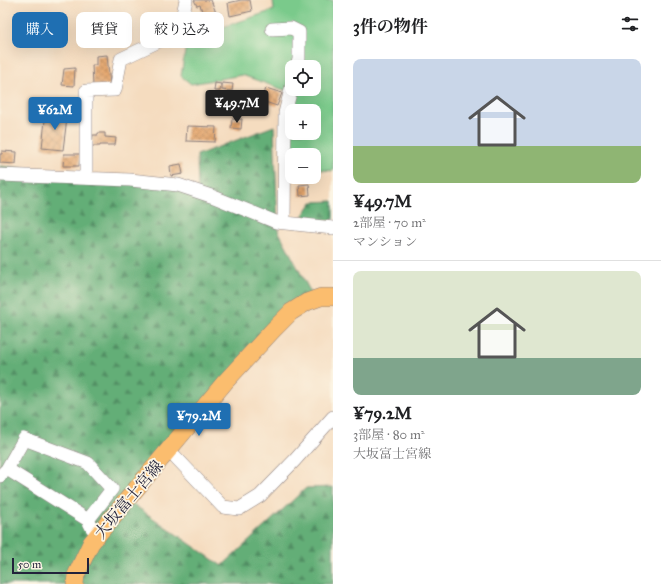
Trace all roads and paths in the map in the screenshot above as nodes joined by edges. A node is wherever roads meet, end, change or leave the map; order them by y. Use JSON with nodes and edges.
{"nodes":[{"id":1,"x":186,"y":0,"type":"edge"},
{"id":2,"x":272,"y":29,"type":"dead end"},
{"id":3,"x":299,"y":60,"type":"edge"},
{"id":4,"x":289,"y":96,"type":"edge"},
{"id":5,"x":0,"y":174,"type":"edge"},
{"id":6,"x":86,"y":178,"type":"junction"},
{"id":7,"x":284,"y":223,"type":"junction"},
{"id":8,"x":333,"y":228,"type":"edge"},
{"id":9,"x":333,"y":297,"type":"edge"},
{"id":10,"x":333,"y":417,"type":"edge"},
{"id":11,"x":169,"y":450,"type":"junction"},
{"id":12,"x":3,"y":472,"type":"edge"},
{"id":13,"x":88,"y":520,"type":"junction"},
{"id":14,"x":96,"y":536,"type":"junction"},
{"id":15,"x":75,"y":584,"type":"edge"}],
"edges":[{"from":1,"to":6,"type":"street"},
{"from":2,"to":3,"type":"street"},
{"from":4,"to":7,"type":"street"},
{"from":5,"to":6,"type":"street"},
{"from":6,"to":7,"type":"street"},
{"from":7,"to":8,"type":"street"},
{"from":9,"to":11,"type":"main road","name":"大坂富士宮線"},
{"from":10,"to":11,"type":"street"},
{"from":11,"to":14,"type":"main road","name":"大坂富士宮線"},
{"from":12,"to":13,"type":"street"},
{"from":12,"to":13,"type":"street"},
{"from":13,"to":14,"type":"street"},
{"from":14,"to":15,"type":"main road","name":"大坂富士宮線"}]}
